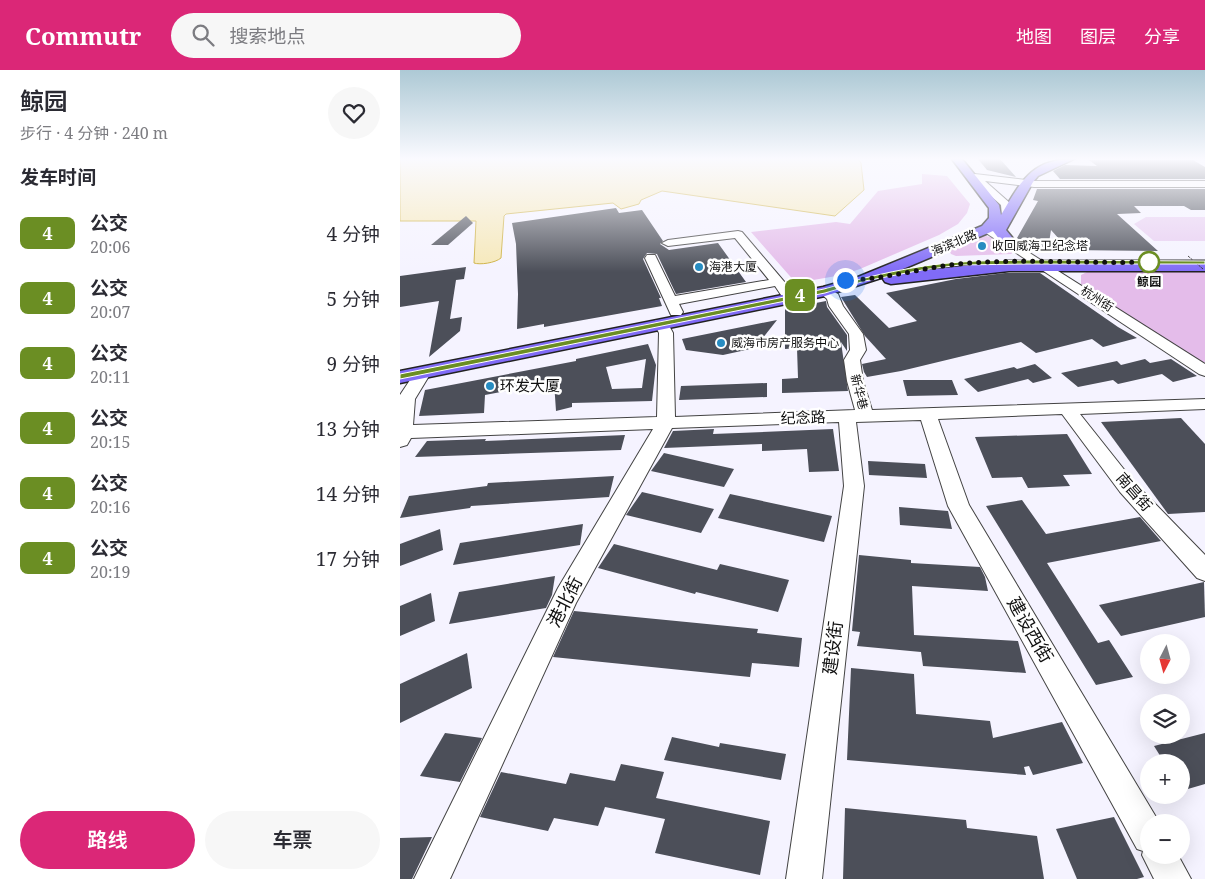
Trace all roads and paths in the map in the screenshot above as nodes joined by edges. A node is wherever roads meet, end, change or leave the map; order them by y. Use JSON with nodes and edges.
{"nodes":[{"id":1,"x":970,"y":197,"type":"edge"},
{"id":2,"x":987,"y":197,"type":"edge"},
{"id":3,"x":997,"y":197,"type":"edge"},
{"id":4,"x":1018,"y":197,"type":"edge"},
{"id":5,"x":980,"y":212,"type":"junction"},
{"id":6,"x":1007,"y":216,"type":"junction"},
{"id":7,"x":987,"y":229,"type":"junction"},
{"id":8,"x":1008,"y":241,"type":"junction"},
{"id":9,"x":668,"y":243,"type":"dead end"},
{"id":10,"x":1188,"y":256,"type":"dead end"},
{"id":11,"x":651,"y":258,"type":"dead end"},
{"id":12,"x":1042,"y":264,"type":"junction"},
{"id":13,"x":1084,"y":266,"type":"junction"},
{"id":14,"x":1204,"y":266,"type":"edge"},
{"id":15,"x":864,"y":280,"type":"junction"},
{"id":16,"x":1072,"y":283,"type":"junction"},
{"id":17,"x":832,"y":286,"type":"junction"},
{"id":18,"x":782,"y":287,"type":"junction"},
{"id":19,"x":670,"y":312,"type":"junction"},
{"id":20,"x":400,"y":367,"type":"edge"},
{"id":21,"x":1203,"y":368,"type":"edge"},
{"id":22,"x":424,"y":370,"type":"junction"},
{"id":23,"x":400,"y":376,"type":"edge"},
{"id":24,"x":1205,"y":404,"type":"edge"},
{"id":25,"x":1068,"y":410,"type":"junction"},
{"id":26,"x":928,"y":415,"type":"junction"},
{"id":27,"x":856,"y":416,"type":"junction"},
{"id":28,"x":666,"y":422,"type":"junction"},
{"id":29,"x":401,"y":435,"type":"edge"},
{"id":30,"x":1205,"y":571,"type":"edge"},
{"id":31,"x":1140,"y":821,"type":"edge"},
{"id":32,"x":1164,"y":864,"type":"edge"},
{"id":33,"x":432,"y":879,"type":"edge"},
{"id":34,"x":804,"y":879,"type":"edge"},
{"id":35,"x":1173,"y":879,"type":"edge"}],
"edges":[{"from":1,"to":5,"type":"main road"},
{"from":2,"to":7,"type":"main road","name":"海滨北路"},
{"from":3,"to":6,"type":"street"},
{"from":4,"to":6,"type":"main road"},
{"from":5,"to":7,"type":"main road"},
{"from":5,"to":17,"type":"main road","name":"海滨北路"},
{"from":6,"to":8,"type":"main road"},
{"from":7,"to":8,"type":"street","name":"杭州街"},
{"from":7,"to":15,"type":"main road","name":"海滨北路"},
{"from":8,"to":12,"type":"street","name":"杭州街"},
{"from":9,"to":18,"type":"street"},
{"from":10,"to":14,"type":"path","bridge":true},
{"from":11,"to":19,"type":"street","name":"港北街"},
{"from":12,"to":13,"type":"main road"},
{"from":12,"to":14,"type":"main road"},
{"from":12,"to":15,"type":"main road"},
{"from":12,"to":16,"type":"street","name":"杭州街"},
{"from":12,"to":17,"type":"main road"},
{"from":13,"to":14,"type":"main road"},
{"from":13,"to":16,"type":"street"},
{"from":15,"to":17,"type":"main road","name":"海滨北路"},
{"from":16,"to":21,"type":"street","name":"杭州街"},
{"from":17,"to":18,"type":"main road","name":"海滨北路"},
{"from":17,"to":19,"type":"main road","name":"海滨北路"},
{"from":17,"to":27,"type":"street","name":"新华巷"},
{"from":18,"to":19,"type":"main road","name":"海滨北路"},
{"from":19,"to":20,"type":"main road","name":"海滨北路"},
{"from":19,"to":22,"type":"main road","name":"海滨北路"},
{"from":19,"to":28,"type":"street","name":"港北街"},
{"from":22,"to":23,"type":"main road","name":"海滨北路"},
{"from":22,"to":29,"type":"street"},
{"from":24,"to":25,"type":"street","name":"纪念路"},
{"from":25,"to":26,"type":"street","name":"纪念路"},
{"from":25,"to":30,"type":"street","name":"南昌街"},
{"from":26,"to":27,"type":"street","name":"纪念路"},
{"from":26,"to":31,"type":"street","name":"建设西街"},
{"from":27,"to":28,"type":"street","name":"纪念路"},
{"from":27,"to":34,"type":"street","name":"建设街"},
{"from":28,"to":29,"type":"street","name":"纪念路"},
{"from":28,"to":33,"type":"street","name":"港北街"},
{"from":32,"to":35,"type":"street"}]}
